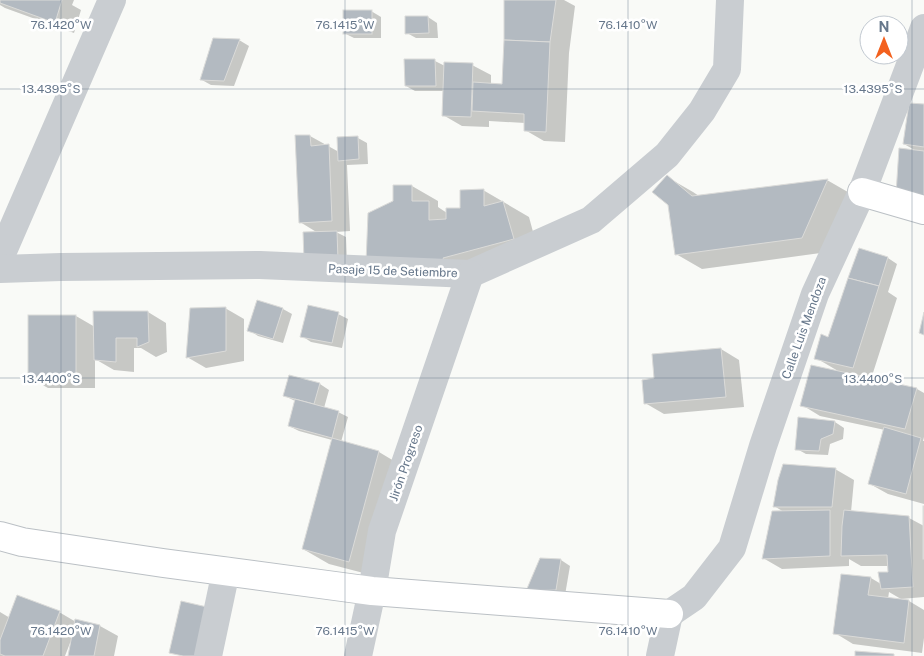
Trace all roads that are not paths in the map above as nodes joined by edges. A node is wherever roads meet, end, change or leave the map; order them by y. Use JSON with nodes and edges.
{"nodes":[{"id":1,"x":112,"y":0,"type":"edge"},
{"id":2,"x":730,"y":0,"type":"edge"},
{"id":3,"x":924,"y":28,"type":"edge"},
{"id":4,"x":862,"y":192,"type":"junction"},
{"id":5,"x":924,"y":210,"type":"edge"},
{"id":6,"x":0,"y":258,"type":"edge"},
{"id":7,"x":0,"y":269,"type":"edge"},
{"id":8,"x":470,"y":274,"type":"junction"},
{"id":9,"x":0,"y":536,"type":"edge"},
{"id":10,"x":226,"y":571,"type":"junction"},
{"id":11,"x":372,"y":591,"type":"junction"},
{"id":12,"x":669,"y":614,"type":"junction"},
{"id":13,"x":208,"y":656,"type":"edge"},
{"id":14,"x":358,"y":656,"type":"edge"},
{"id":15,"x":660,"y":656,"type":"edge"}],
"edges":[{"from":1,"to":6,"type":"street"},
{"from":2,"to":8,"type":"street","name":"Pasaje 15 de Setiembre"},
{"from":3,"to":4,"type":"street","name":"Calle Luis Mendoza"},
{"from":4,"to":5,"type":"street"},
{"from":4,"to":12,"type":"street","name":"Calle Luis Mendoza"},
{"from":7,"to":8,"type":"street","name":"Pasaje 15 de Setiembre"},
{"from":8,"to":11,"type":"street","name":"Jirón Progreso"},
{"from":9,"to":10,"type":"street"},
{"from":10,"to":11,"type":"street"},
{"from":10,"to":13,"type":"street"},
{"from":11,"to":12,"type":"street"},
{"from":11,"to":14,"type":"street","name":"Jirón Progreso"},
{"from":12,"to":15,"type":"street"}]}
